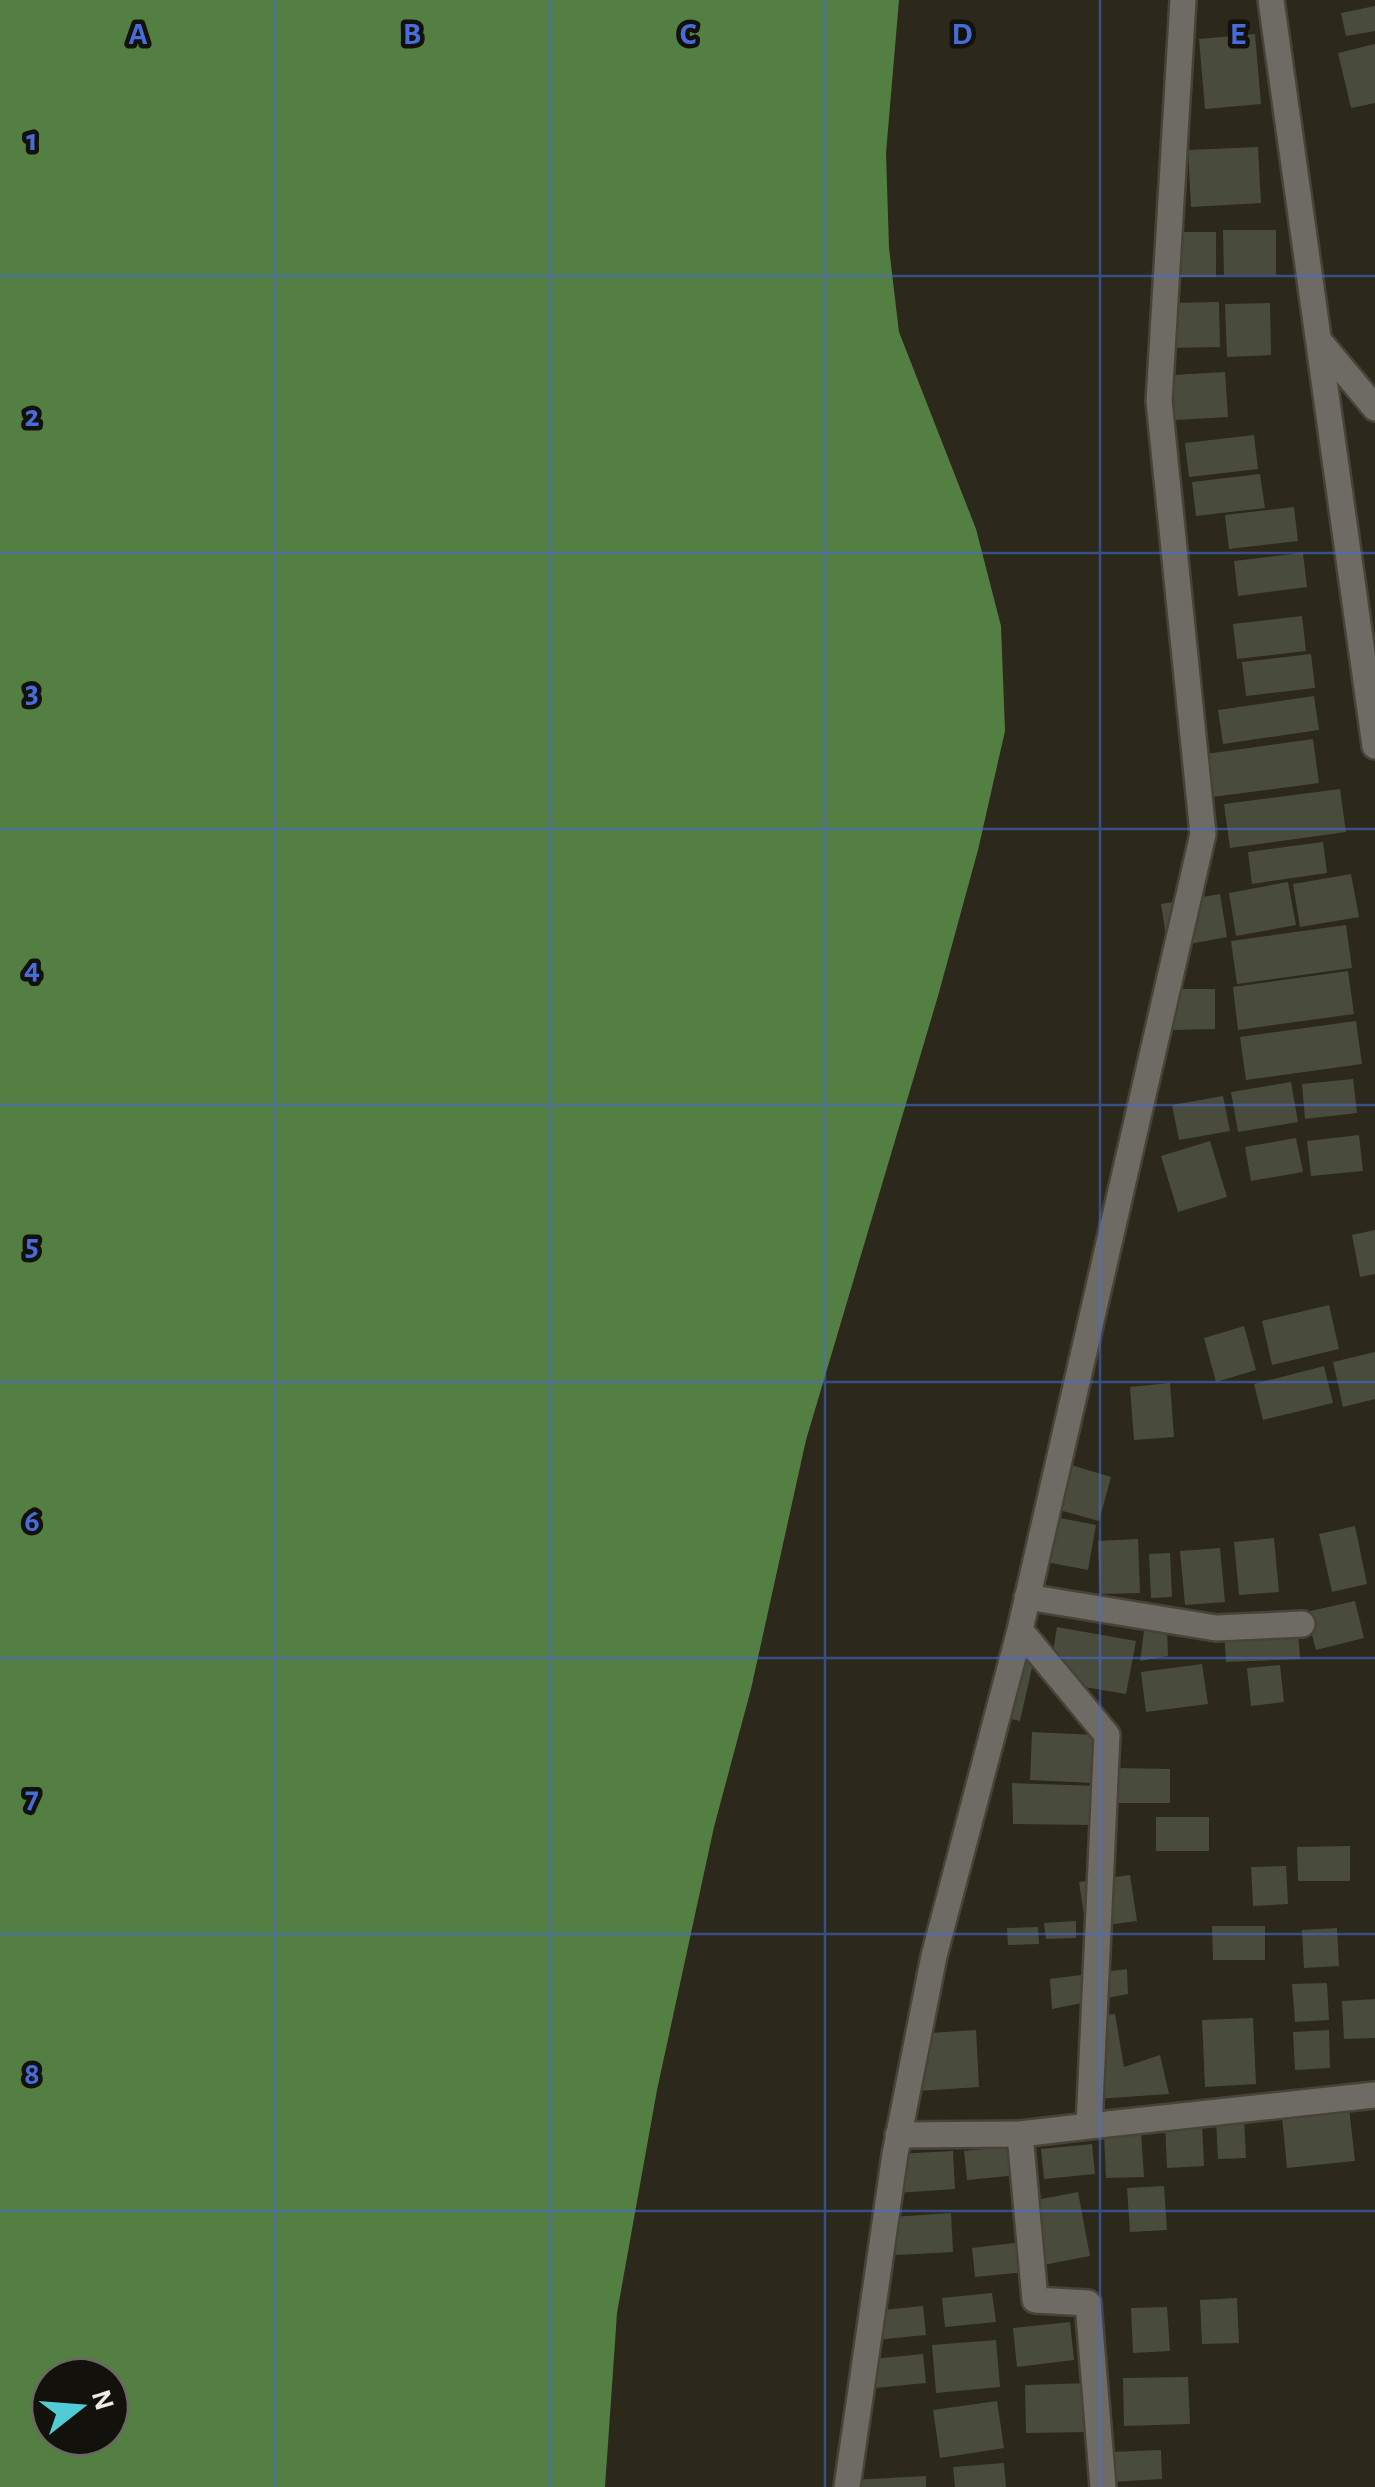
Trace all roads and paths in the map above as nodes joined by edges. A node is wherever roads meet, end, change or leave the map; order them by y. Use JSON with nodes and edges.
{"nodes":[{"id":1,"x":1183,"y":0,"type":"edge"},
{"id":2,"x":1271,"y":0,"type":"edge"},
{"id":3,"x":1320,"y":342,"type":"junction"},
{"id":4,"x":1375,"y":408,"type":"edge"},
{"id":5,"x":1375,"y":746,"type":"edge"},
{"id":6,"x":1027,"y":1598,"type":"junction"},
{"id":7,"x":1302,"y":1624,"type":"dead end"},
{"id":8,"x":1020,"y":1630,"type":"junction"},
{"id":9,"x":1375,"y":2094,"type":"edge"},
{"id":10,"x":1089,"y":2126,"type":"junction"},
{"id":11,"x":1020,"y":2134,"type":"junction"},
{"id":12,"x":898,"y":2135,"type":"junction"},
{"id":13,"x":847,"y":2487,"type":"edge"},
{"id":14,"x":1103,"y":2487,"type":"edge"}],
"edges":[{"from":1,"to":6,"type":"street"},
{"from":2,"to":3,"type":"street"},
{"from":3,"to":4,"type":"street"},
{"from":3,"to":5,"type":"street"},
{"from":6,"to":7,"type":"street"},
{"from":6,"to":8,"type":"street"},
{"from":8,"to":10,"type":"street"},
{"from":8,"to":12,"type":"street"},
{"from":9,"to":10,"type":"street"},
{"from":10,"to":11,"type":"street"},
{"from":11,"to":12,"type":"street"},
{"from":11,"to":14,"type":"street"},
{"from":12,"to":13,"type":"street"}]}
